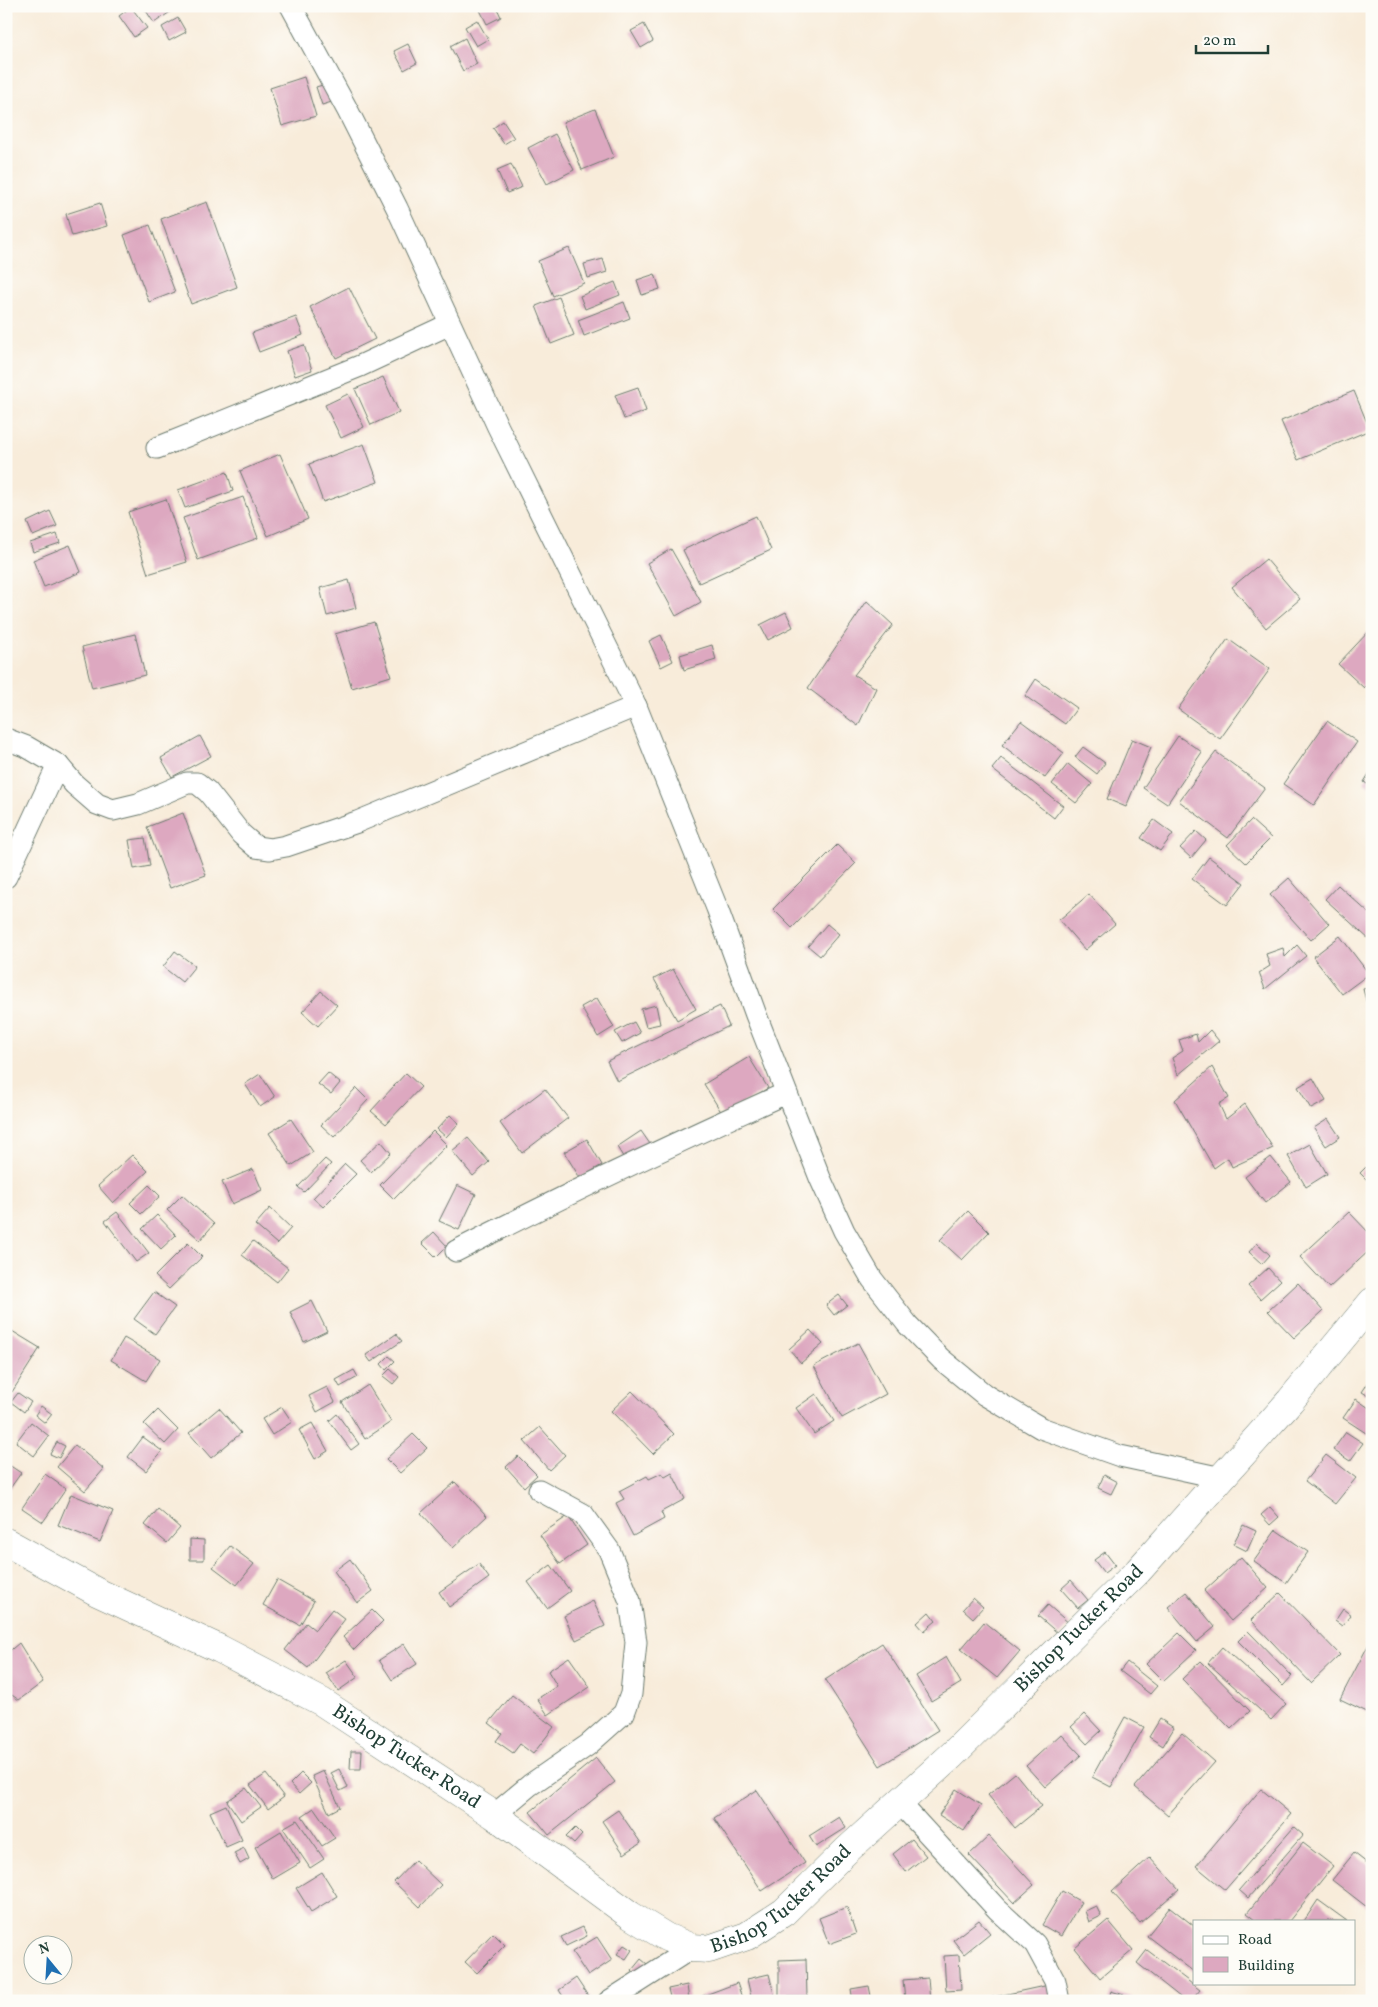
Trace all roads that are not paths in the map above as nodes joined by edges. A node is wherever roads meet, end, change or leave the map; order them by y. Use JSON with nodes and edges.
{"nodes":[{"id":1,"x":291,"y":6,"type":"edge"},
{"id":2,"x":450,"y":324,"type":"junction"},
{"id":3,"x":157,"y":448,"type":"dead end"},
{"id":4,"x":636,"y":706,"type":"junction"},
{"id":5,"x":6,"y":739,"type":"edge"},
{"id":6,"x":58,"y":765,"type":"junction"},
{"id":7,"x":6,"y":877,"type":"edge"},
{"id":8,"x":786,"y":1092,"type":"junction"},
{"id":9,"x":456,"y":1251,"type":"dead end"},
{"id":10,"x":1372,"y":1302,"type":"edge"},
{"id":11,"x":1222,"y":1478,"type":"junction"},
{"id":12,"x":539,"y":1490,"type":"dead end"},
{"id":13,"x":6,"y":1542,"type":"edge"},
{"id":14,"x":899,"y":1802,"type":"junction"},
{"id":15,"x":494,"y":1815,"type":"junction"},
{"id":16,"x":692,"y":1948,"type":"junction"},
{"id":17,"x":608,"y":2001,"type":"edge"},
{"id":18,"x":1059,"y":2001,"type":"edge"}],
"edges":[{"from":1,"to":2,"type":"street"},
{"from":2,"to":3,"type":"street"},
{"from":2,"to":4,"type":"street"},
{"from":4,"to":6,"type":"street"},
{"from":4,"to":8,"type":"street"},
{"from":5,"to":6,"type":"street"},
{"from":6,"to":7,"type":"street"},
{"from":8,"to":9,"type":"street"},
{"from":8,"to":11,"type":"street"},
{"from":10,"to":11,"type":"main road","name":"Bishop Tucker Road"},
{"from":11,"to":14,"type":"main road","name":"Bishop Tucker Road"},
{"from":12,"to":15,"type":"street"},
{"from":13,"to":15,"type":"main road","name":"Bishop Tucker Road"},
{"from":14,"to":16,"type":"main road","name":"Bishop Tucker Road"},
{"from":14,"to":18,"type":"street"},
{"from":15,"to":16,"type":"main road","name":"Bishop Tucker Road"},
{"from":16,"to":17,"type":"street"}]}
